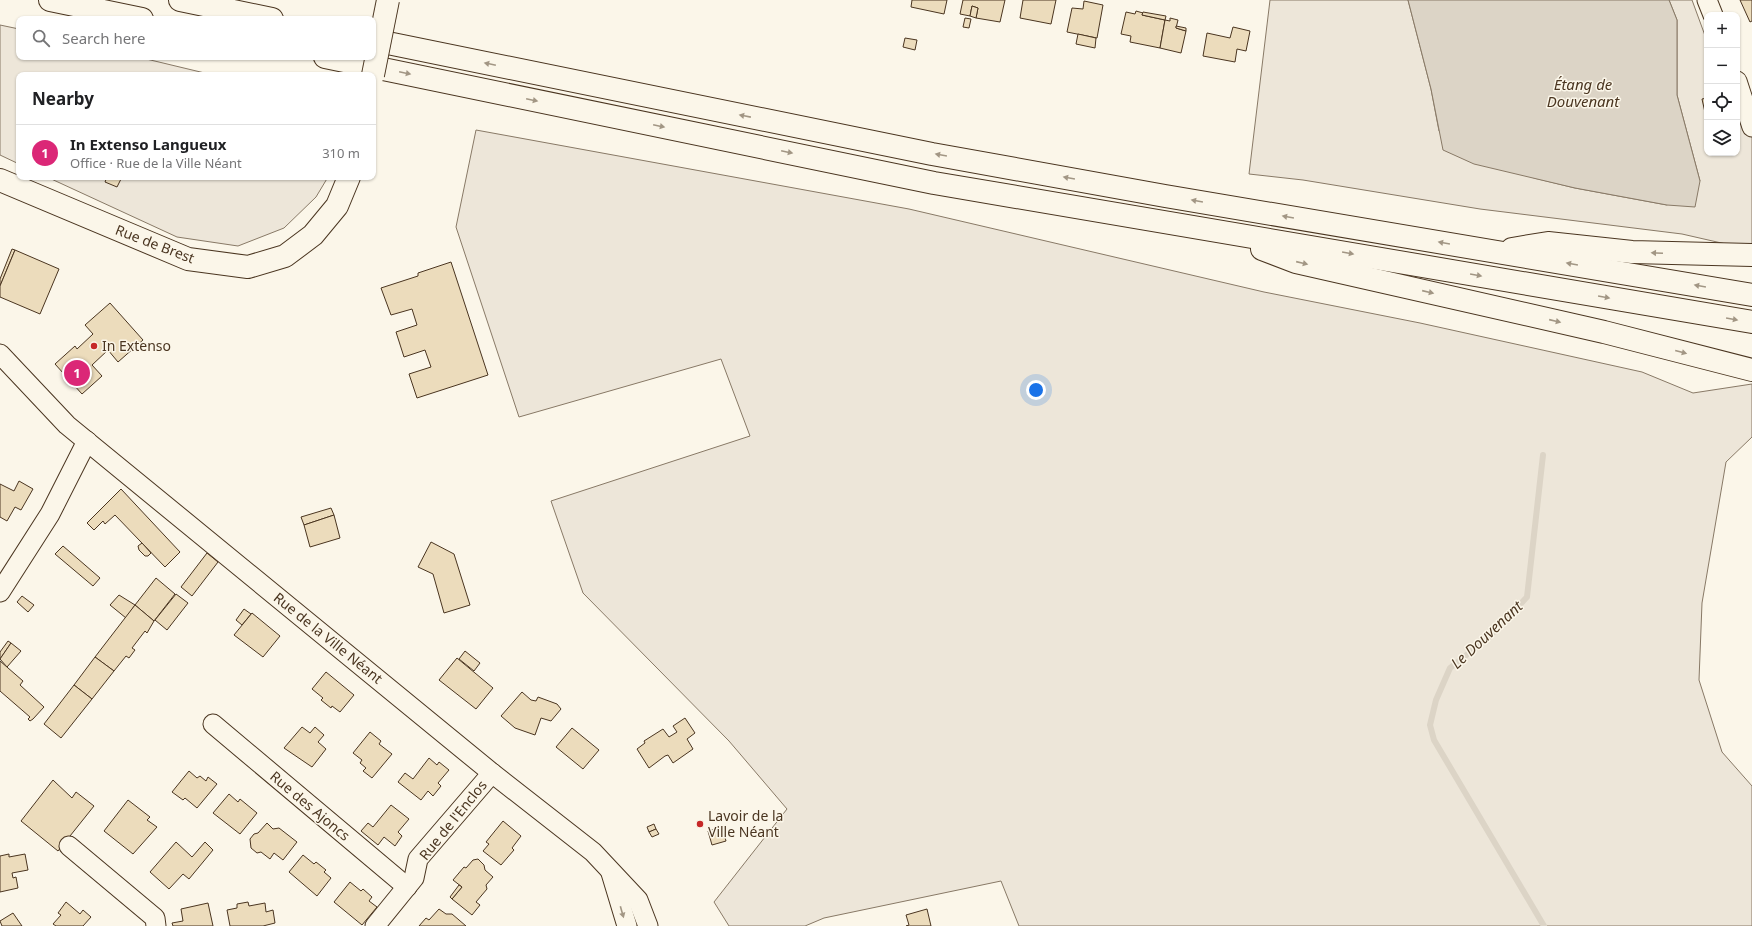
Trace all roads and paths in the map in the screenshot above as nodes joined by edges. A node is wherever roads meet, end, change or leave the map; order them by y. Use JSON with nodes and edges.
{"nodes":[{"id":1,"x":50,"y":0,"type":"edge"},
{"id":2,"x":180,"y":0,"type":"edge"},
{"id":3,"x":388,"y":0,"type":"edge"},
{"id":4,"x":1706,"y":0,"type":"edge"},
{"id":5,"x":1711,"y":12,"type":"edge"},
{"id":6,"x":127,"y":16,"type":"edge"},
{"id":7,"x":257,"y":16,"type":"edge"},
{"id":8,"x":376,"y":41,"type":"edge"},
{"id":9,"x":340,"y":60,"type":"edge"},
{"id":10,"x":376,"y":60,"type":"edge"},
{"id":11,"x":376,"y":60,"type":"edge"},
{"id":12,"x":374,"y":72,"type":"edge"},
{"id":13,"x":1738,"y":84,"type":"edge"},
{"id":14,"x":1752,"y":127,"type":"edge"},
{"id":15,"x":0,"y":180,"type":"edge"},
{"id":16,"x":348,"y":180,"type":"edge"},
{"id":17,"x":1212,"y":230,"type":"junction"},
{"id":18,"x":1496,"y":252,"type":"junction"},
{"id":19,"x":1752,"y":255,"type":"edge"},
{"id":20,"x":1752,"y":295,"type":"edge"},
{"id":21,"x":1752,"y":322,"type":"edge"},
{"id":22,"x":0,"y":354,"type":"edge"},
{"id":23,"x":1752,"y":370,"type":"edge"},
{"id":24,"x":87,"y":441,"type":"junction"},
{"id":25,"x":0,"y":592,"type":"edge"},
{"id":26,"x":212,"y":724,"type":"dead end"},
{"id":27,"x":492,"y":773,"type":"junction"},
{"id":28,"x":69,"y":846,"type":"dead end"},
{"id":29,"x":610,"y":870,"type":"junction"},
{"id":30,"x":406,"y":887,"type":"junction"},
{"id":31,"x":156,"y":926,"type":"edge"},
{"id":32,"x":375,"y":926,"type":"edge"},
{"id":33,"x":627,"y":926,"type":"edge"},
{"id":34,"x":648,"y":926,"type":"edge"}],
"edges":[{"from":1,"to":6,"type":"main road"},
{"from":2,"to":7,"type":"main road"},
{"from":3,"to":10,"type":"main road","bridge":true},
{"from":4,"to":5,"type":"street"},
{"from":18,"to":8,"type":"main road","one_way":true},
{"from":9,"to":17,"type":"main road","one_way":true},
{"from":11,"to":12,"type":"main road","bridge":true},
{"from":13,"to":14,"type":"street"},
{"from":15,"to":16,"type":"main road","name":"Rue de Brest"},
{"from":17,"to":21,"type":"main road","one_way":true},
{"from":17,"to":23,"type":"main road","one_way":true},
{"from":19,"to":18,"type":"main road","one_way":true},
{"from":20,"to":18,"type":"main road","one_way":true},
{"from":22,"to":24,"type":"street","name":"Rue de la Ville Néant"},
{"from":24,"to":25,"type":"street"},
{"from":24,"to":27,"type":"street","name":"Rue de la Ville Néant"},
{"from":26,"to":30,"type":"street","name":"Rue des Ajoncs"},
{"from":27,"to":29,"type":"street","name":"Rue de la Ville Néant"},
{"from":27,"to":30,"type":"street","name":"Rue de l'Enclos"},
{"from":28,"to":31,"type":"street"},
{"from":29,"to":33,"type":"street","one_way":true},
{"from":29,"to":34,"type":"street","name":"Rue de la Ville Néant"},
{"from":30,"to":32,"type":"street","name":"Rue de l'Enclos"}]}
